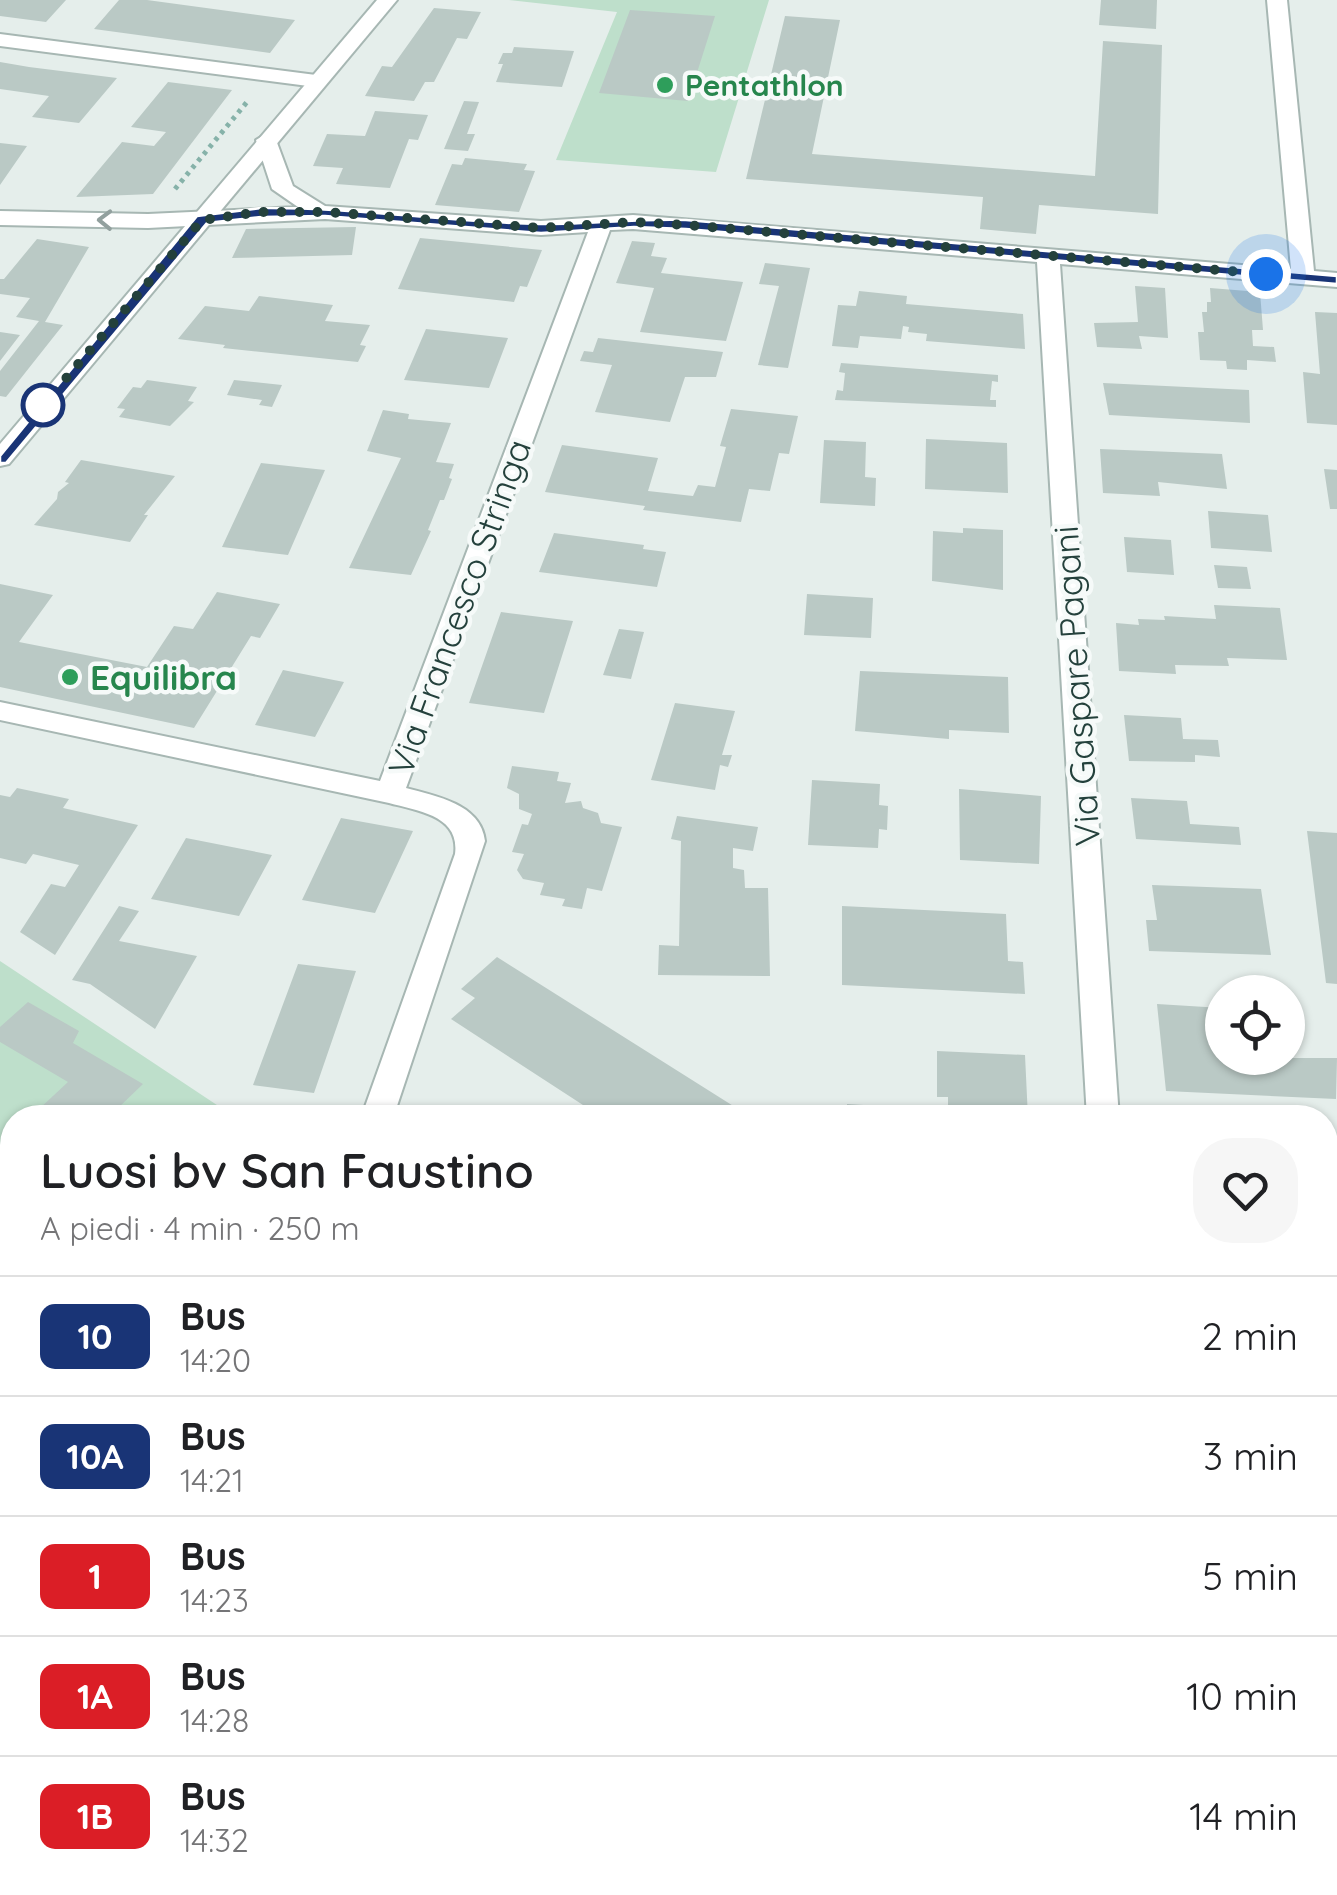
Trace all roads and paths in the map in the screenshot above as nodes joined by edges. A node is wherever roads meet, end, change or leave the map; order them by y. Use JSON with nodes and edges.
{"nodes":[{"id":1,"x":388,"y":0,"type":"edge"},
{"id":2,"x":1277,"y":0,"type":"edge"},
{"id":3,"x":0,"y":40,"type":"edge"},
{"id":4,"x":316,"y":81,"type":"junction"},
{"id":5,"x":266,"y":140,"type":"junction"},
{"id":6,"x":325,"y":212,"type":"junction"},
{"id":7,"x":0,"y":218,"type":"edge"},
{"id":8,"x":202,"y":220,"type":"junction"},
{"id":9,"x":602,"y":223,"type":"junction"},
{"id":10,"x":1048,"y":255,"type":"junction"},
{"id":11,"x":1303,"y":278,"type":"junction"},
{"id":12,"x":1337,"y":280,"type":"edge"},
{"id":13,"x":0,"y":459,"type":"edge"},
{"id":14,"x":0,"y":710,"type":"edge"},
{"id":15,"x":390,"y":792,"type":"junction"},
{"id":16,"x":382,"y":1105,"type":"edge"},
{"id":17,"x":1102,"y":1105,"type":"edge"}],
"edges":[{"from":1,"to":4,"type":"street"},
{"from":2,"to":11,"type":"street"},
{"from":3,"to":4,"type":"street"},
{"from":4,"to":5,"type":"street"},
{"from":5,"to":6,"type":"street"},
{"from":5,"to":8,"type":"street"},
{"from":6,"to":8,"type":"street"},
{"from":6,"to":9,"type":"street"},
{"from":8,"to":7,"type":"street","one_way":true},
{"from":8,"to":13,"type":"street"},
{"from":9,"to":10,"type":"street"},
{"from":9,"to":15,"type":"street","name":"Via Francesco Stringa"},
{"from":10,"to":11,"type":"street"},
{"from":10,"to":17,"type":"street","name":"Via Gaspare Pagani"},
{"from":11,"to":12,"type":"street"},
{"from":14,"to":15,"type":"street"},
{"from":15,"to":16,"type":"street","name":"Via Francesco Stringa"}]}
